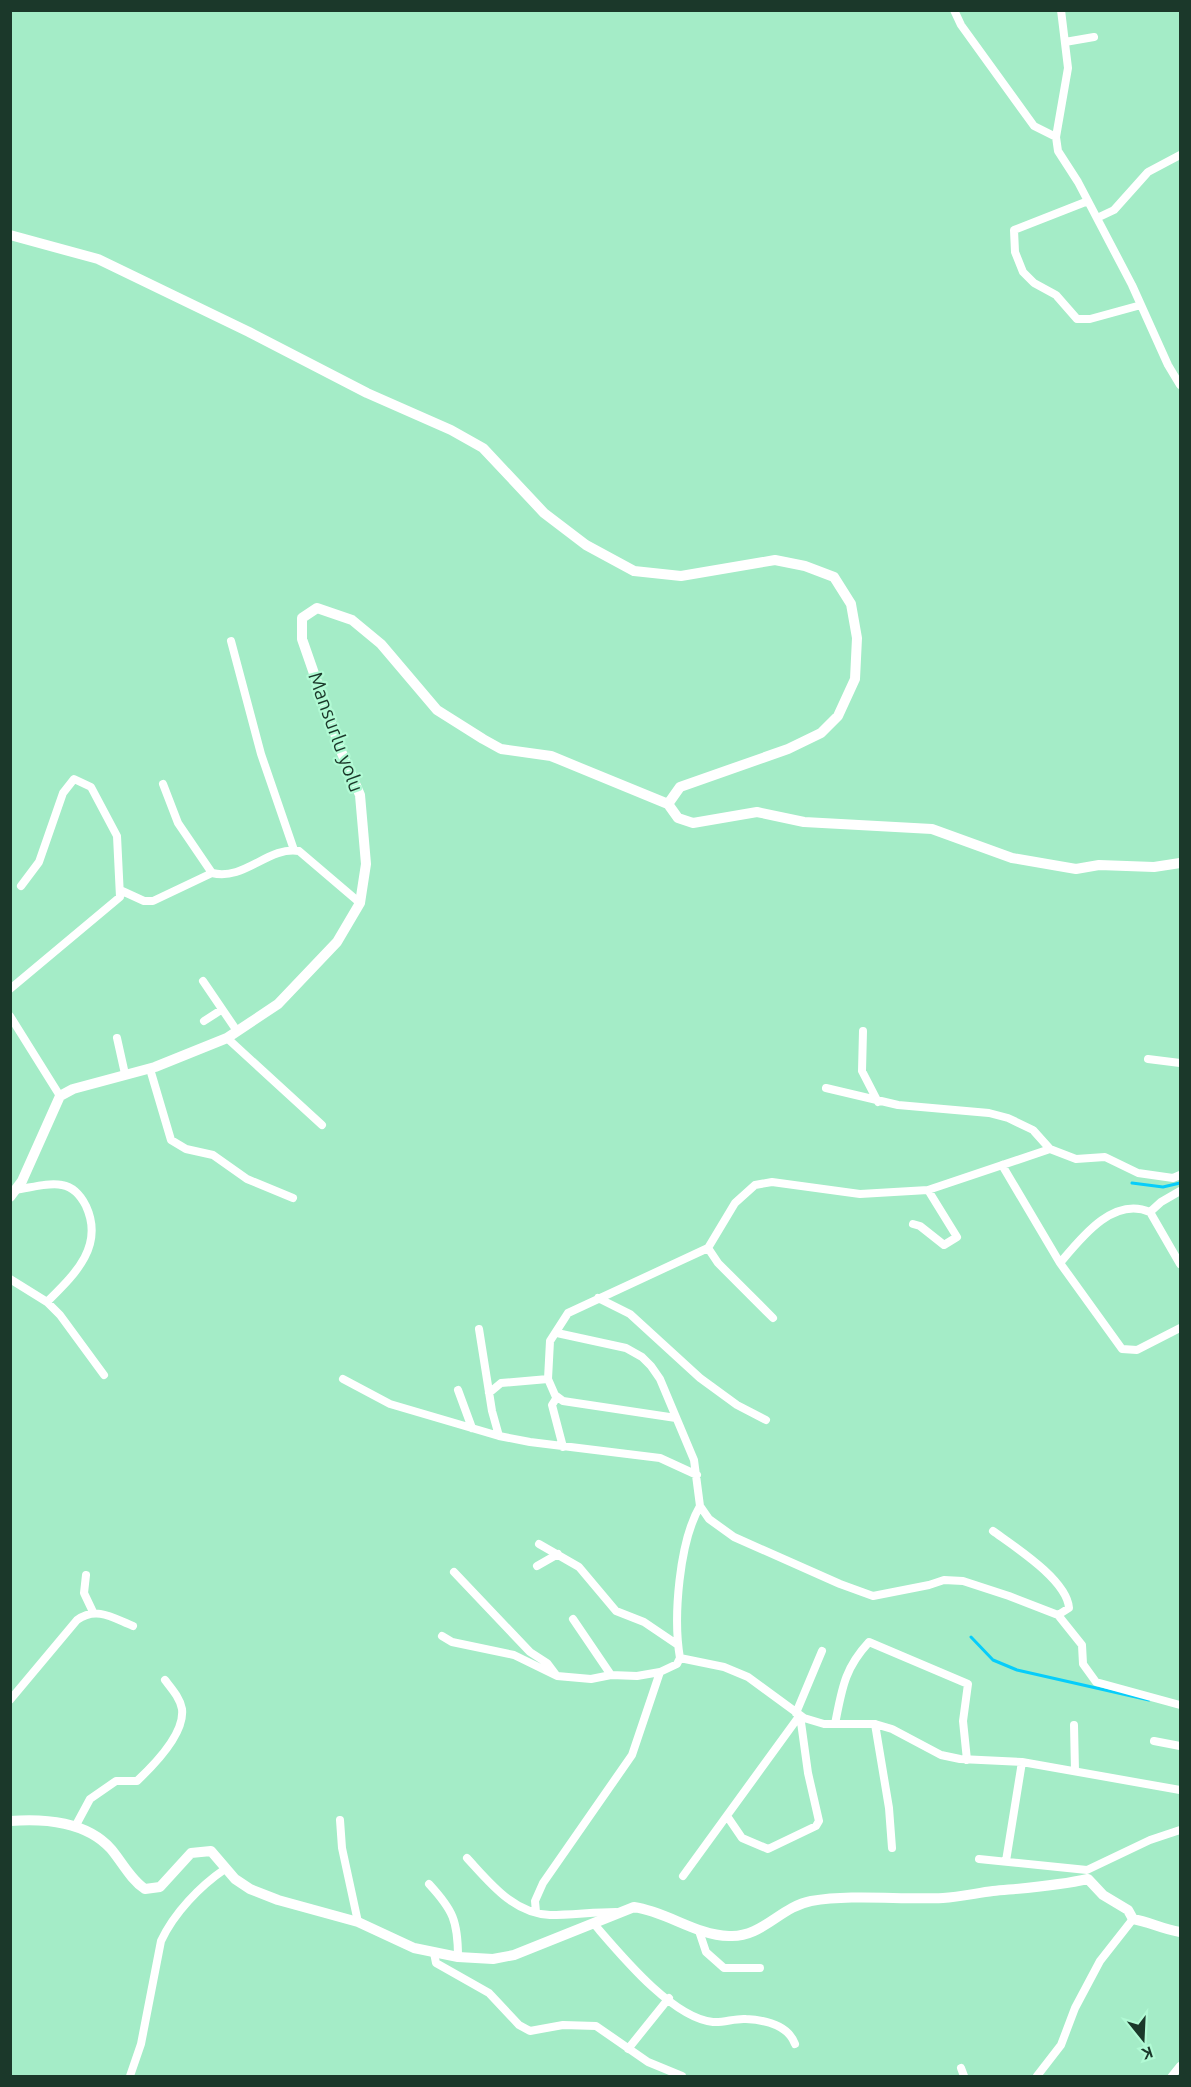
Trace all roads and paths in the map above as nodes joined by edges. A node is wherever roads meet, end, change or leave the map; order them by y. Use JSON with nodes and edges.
{"nodes":[{"id":1,"x":954,"y":10,"type":"edge"},
{"id":2,"x":1062,"y":10,"type":"edge"},
{"id":3,"x":1094,"y":37,"type":"dead end"},
{"id":4,"x":1065,"y":42,"type":"junction"},
{"id":5,"x":1056,"y":137,"type":"junction"},
{"id":6,"x":1180,"y":155,"type":"edge"},
{"id":7,"x":1088,"y":201,"type":"junction"},
{"id":8,"x":1097,"y":218,"type":"junction"},
{"id":9,"x":10,"y":235,"type":"edge"},
{"id":10,"x":1141,"y":305,"type":"junction"},
{"id":11,"x":1180,"y":384,"type":"edge"},
{"id":12,"x":231,"y":641,"type":"dead end"},
{"id":13,"x":163,"y":784,"type":"dead end"},
{"id":14,"x":668,"y":804,"type":"junction"},
{"id":15,"x":294,"y":850,"type":"junction"},
{"id":16,"x":1180,"y":863,"type":"edge"},
{"id":17,"x":212,"y":873,"type":"junction"},
{"id":18,"x":21,"y":886,"type":"dead end"},
{"id":19,"x":120,"y":890,"type":"junction"},
{"id":20,"x":360,"y":903,"type":"junction"},
{"id":21,"x":203,"y":981,"type":"dead end"},
{"id":22,"x":10,"y":989,"type":"edge"},
{"id":23,"x":221,"y":1010,"type":"junction"},
{"id":24,"x":10,"y":1016,"type":"edge"},
{"id":25,"x":204,"y":1021,"type":"dead end"},
{"id":26,"x":863,"y":1030,"type":"dead end"},
{"id":27,"x":237,"y":1031,"type":"junction"},
{"id":28,"x":117,"y":1038,"type":"dead end"},
{"id":29,"x":227,"y":1038,"type":"junction"},
{"id":30,"x":1148,"y":1059,"type":"dead end"},
{"id":31,"x":1180,"y":1063,"type":"edge"},
{"id":32,"x":150,"y":1069,"type":"junction"},
{"id":33,"x":125,"y":1074,"type":"junction"},
{"id":34,"x":826,"y":1088,"type":"dead end"},
{"id":35,"x":60,"y":1096,"type":"junction"},
{"id":36,"x":878,"y":1102,"type":"junction"},
{"id":37,"x":322,"y":1125,"type":"dead end"},
{"id":38,"x":1050,"y":1149,"type":"junction"},
{"id":39,"x":1002,"y":1165,"type":"junction"},
{"id":40,"x":1180,"y":1175,"type":"edge"},
{"id":41,"x":928,"y":1190,"type":"junction"},
{"id":42,"x":1180,"y":1191,"type":"edge"},
{"id":43,"x":13,"y":1193,"type":"edge"},
{"id":44,"x":293,"y":1198,"type":"dead end"},
{"id":45,"x":1150,"y":1212,"type":"junction"},
{"id":46,"x":913,"y":1224,"type":"dead end"},
{"id":47,"x":708,"y":1248,"type":"junction"},
{"id":48,"x":1060,"y":1263,"type":"junction"},
{"id":49,"x":1180,"y":1264,"type":"edge"},
{"id":50,"x":10,"y":1279,"type":"edge"},
{"id":51,"x":598,"y":1298,"type":"junction"},
{"id":52,"x":47,"y":1302,"type":"junction"},
{"id":53,"x":773,"y":1318,"type":"dead end"},
{"id":54,"x":1180,"y":1328,"type":"edge"},
{"id":55,"x":479,"y":1329,"type":"dead end"},
{"id":56,"x":557,"y":1333,"type":"junction"},
{"id":57,"x":104,"y":1375,"type":"dead end"},
{"id":58,"x":548,"y":1378,"type":"junction"},
{"id":59,"x":343,"y":1379,"type":"dead end"},
{"id":60,"x":458,"y":1389,"type":"dead end"},
{"id":61,"x":489,"y":1393,"type":"junction"},
{"id":62,"x":557,"y":1397,"type":"junction"},
{"id":63,"x":676,"y":1418,"type":"junction"},
{"id":64,"x":766,"y":1420,"type":"dead end"},
{"id":65,"x":472,"y":1428,"type":"junction"},
{"id":66,"x":499,"y":1436,"type":"junction"},
{"id":67,"x":563,"y":1447,"type":"junction"},
{"id":68,"x":697,"y":1475,"type":"junction"},
{"id":69,"x":700,"y":1506,"type":"junction"},
{"id":70,"x":993,"y":1531,"type":"dead end"},
{"id":71,"x":539,"y":1544,"type":"dead end"},
{"id":72,"x":558,"y":1554,"type":"junction"},
{"id":73,"x":537,"y":1566,"type":"dead end"},
{"id":74,"x":454,"y":1572,"type":"dead end"},
{"id":75,"x":86,"y":1575,"type":"dead end"},
{"id":76,"x":93,"y":1612,"type":"junction"},
{"id":77,"x":1058,"y":1615,"type":"junction"},
{"id":78,"x":573,"y":1619,"type":"dead end"},
{"id":79,"x":133,"y":1626,"type":"dead end"},
{"id":80,"x":442,"y":1636,"type":"dead end"},
{"id":81,"x":678,"y":1645,"type":"junction"},
{"id":82,"x":822,"y":1651,"type":"dead end"},
{"id":83,"x":680,"y":1658,"type":"junction"},
{"id":84,"x":660,"y":1672,"type":"junction"},
{"id":85,"x":611,"y":1675,"type":"junction"},
{"id":86,"x":557,"y":1676,"type":"junction"},
{"id":87,"x":165,"y":1680,"type":"dead end"},
{"id":88,"x":10,"y":1700,"type":"edge"},
{"id":89,"x":1180,"y":1705,"type":"edge"},
{"id":90,"x":798,"y":1714,"type":"junction"},
{"id":91,"x":835,"y":1724,"type":"junction"},
{"id":92,"x":875,"y":1724,"type":"junction"},
{"id":93,"x":1074,"y":1725,"type":"dead end"},
{"id":94,"x":1155,"y":1741,"type":"dead end"},
{"id":95,"x":1180,"y":1746,"type":"edge"},
{"id":96,"x":967,"y":1760,"type":"junction"},
{"id":97,"x":1022,"y":1762,"type":"junction"},
{"id":98,"x":1075,"y":1771,"type":"junction"},
{"id":99,"x":1180,"y":1790,"type":"edge"},
{"id":100,"x":727,"y":1816,"type":"junction"},
{"id":101,"x":340,"y":1820,"type":"dead end"},
{"id":102,"x":10,"y":1821,"type":"edge"},
{"id":103,"x":76,"y":1826,"type":"junction"},
{"id":104,"x":1180,"y":1830,"type":"edge"},
{"id":105,"x":892,"y":1848,"type":"dead end"},
{"id":106,"x":467,"y":1858,"type":"dead end"},
{"id":107,"x":979,"y":1859,"type":"dead end"},
{"id":108,"x":1006,"y":1861,"type":"junction"},
{"id":109,"x":225,"y":1869,"type":"junction"},
{"id":110,"x":1088,"y":1875,"type":"junction"},
{"id":111,"x":683,"y":1876,"type":"dead end"},
{"id":112,"x":429,"y":1884,"type":"dead end"},
{"id":113,"x":536,"y":1912,"type":"junction"},
{"id":114,"x":618,"y":1912,"type":"junction"},
{"id":115,"x":1133,"y":1919,"type":"junction"},
{"id":116,"x":358,"y":1922,"type":"junction"},
{"id":117,"x":594,"y":1924,"type":"junction"},
{"id":118,"x":699,"y":1931,"type":"junction"},
{"id":119,"x":1180,"y":1932,"type":"edge"},
{"id":120,"x":434,"y":1953,"type":"junction"},
{"id":121,"x":458,"y":1957,"type":"junction"},
{"id":122,"x":760,"y":1968,"type":"dead end"},
{"id":123,"x":669,"y":1998,"type":"junction"},
{"id":124,"x":795,"y":2044,"type":"dead end"},
{"id":125,"x":628,"y":2049,"type":"junction"},
{"id":126,"x":1180,"y":2066,"type":"edge"},
{"id":127,"x":961,"y":2068,"type":"dead end"},
{"id":128,"x":130,"y":2076,"type":"edge"},
{"id":129,"x":682,"y":2076,"type":"edge"},
{"id":130,"x":964,"y":2076,"type":"edge"},
{"id":131,"x":1037,"y":2076,"type":"edge"},
{"id":132,"x":1172,"y":2076,"type":"edge"}],
"edges":[{"from":1,"to":5,"type":"street"},
{"from":2,"to":4,"type":"street"},
{"from":3,"to":4,"type":"street"},
{"from":4,"to":5,"type":"street"},
{"from":5,"to":7,"type":"street"},
{"from":6,"to":8,"type":"street"},
{"from":7,"to":8,"type":"street"},
{"from":7,"to":10,"type":"street"},
{"from":8,"to":10,"type":"street"},
{"from":9,"to":14,"type":"street"},
{"from":10,"to":11,"type":"street"},
{"from":12,"to":15,"type":"street"},
{"from":13,"to":17,"type":"street"},
{"from":14,"to":16,"type":"street"},
{"from":14,"to":20,"type":"street","name":"Mansurlu yolu"},
{"from":15,"to":17,"type":"street"},
{"from":15,"to":20,"type":"street"},
{"from":17,"to":19,"type":"street"},
{"from":18,"to":19,"type":"street"},
{"from":19,"to":22,"type":"street"},
{"from":20,"to":27,"type":"street","name":"Mansurlu yolu"},
{"from":21,"to":23,"type":"street"},
{"from":23,"to":25,"type":"street"},
{"from":23,"to":27,"type":"street"},
{"from":24,"to":35,"type":"street"},
{"from":26,"to":36,"type":"street"},
{"from":27,"to":29,"type":"street","name":"Mansurlu yolu"},
{"from":28,"to":33,"type":"street"},
{"from":29,"to":32,"type":"street","name":"Mansurlu yolu"},
{"from":29,"to":37,"type":"street"},
{"from":30,"to":31,"type":"street"},
{"from":32,"to":33,"type":"street","name":"Mansurlu yolu"},
{"from":32,"to":44,"type":"street"},
{"from":33,"to":35,"type":"street","name":"Mansurlu yolu"},
{"from":34,"to":36,"type":"street"},
{"from":35,"to":43,"type":"street"},
{"from":36,"to":38,"type":"street"},
{"from":38,"to":39,"type":"street"},
{"from":38,"to":40,"type":"street"},
{"from":39,"to":41,"type":"street"},
{"from":39,"to":48,"type":"street"},
{"from":41,"to":46,"type":"street"},
{"from":41,"to":47,"type":"street"},
{"from":42,"to":45,"type":"street"},
{"from":43,"to":52,"type":"street"},
{"from":45,"to":48,"type":"street"},
{"from":45,"to":49,"type":"street"},
{"from":47,"to":51,"type":"street"},
{"from":47,"to":53,"type":"street"},
{"from":48,"to":54,"type":"street"},
{"from":50,"to":52,"type":"street"},
{"from":51,"to":56,"type":"street"},
{"from":51,"to":64,"type":"street"},
{"from":52,"to":57,"type":"street"},
{"from":55,"to":61,"type":"street"},
{"from":56,"to":58,"type":"street"},
{"from":56,"to":63,"type":"street"},
{"from":58,"to":61,"type":"street"},
{"from":58,"to":62,"type":"street"},
{"from":59,"to":65,"type":"street"},
{"from":60,"to":65,"type":"street"},
{"from":61,"to":66,"type":"street"},
{"from":62,"to":63,"type":"street"},
{"from":62,"to":67,"type":"street"},
{"from":63,"to":68,"type":"street"},
{"from":65,"to":66,"type":"street"},
{"from":66,"to":67,"type":"street"},
{"from":67,"to":68,"type":"street"},
{"from":68,"to":69,"type":"street"},
{"from":69,"to":77,"type":"street"},
{"from":69,"to":81,"type":"street"},
{"from":70,"to":77,"type":"street"},
{"from":71,"to":72,"type":"street"},
{"from":72,"to":73,"type":"street"},
{"from":72,"to":81,"type":"street"},
{"from":74,"to":86,"type":"street"},
{"from":75,"to":76,"type":"street"},
{"from":76,"to":79,"type":"street"},
{"from":76,"to":88,"type":"street"},
{"from":77,"to":89,"type":"street"},
{"from":78,"to":85,"type":"street"},
{"from":80,"to":86,"type":"street"},
{"from":81,"to":83,"type":"street"},
{"from":82,"to":90,"type":"street"},
{"from":83,"to":84,"type":"street"},
{"from":83,"to":90,"type":"street"},
{"from":84,"to":85,"type":"street"},
{"from":84,"to":113,"type":"street"},
{"from":85,"to":86,"type":"street"},
{"from":87,"to":103,"type":"street"},
{"from":90,"to":91,"type":"street"},
{"from":90,"to":100,"type":"street"},
{"from":90,"to":100,"type":"street"},
{"from":91,"to":92,"type":"street"},
{"from":91,"to":96,"type":"street"},
{"from":92,"to":96,"type":"street"},
{"from":92,"to":105,"type":"street"},
{"from":93,"to":98,"type":"street"},
{"from":94,"to":95,"type":"street"},
{"from":96,"to":97,"type":"street"},
{"from":97,"to":98,"type":"street"},
{"from":97,"to":108,"type":"street"},
{"from":98,"to":99,"type":"street"},
{"from":100,"to":111,"type":"street"},
{"from":101,"to":116,"type":"street"},
{"from":102,"to":103,"type":"street"},
{"from":103,"to":109,"type":"street"},
{"from":104,"to":110,"type":"street"},
{"from":106,"to":113,"type":"street"},
{"from":107,"to":108,"type":"street"},
{"from":108,"to":110,"type":"street"},
{"from":109,"to":116,"type":"street"},
{"from":109,"to":128,"type":"street"},
{"from":110,"to":115,"type":"street"},
{"from":110,"to":118,"type":"street"},
{"from":112,"to":121,"type":"street"},
{"from":113,"to":114,"type":"street"},
{"from":114,"to":117,"type":"street"},
{"from":114,"to":118,"type":"street"},
{"from":115,"to":119,"type":"street"},
{"from":115,"to":131,"type":"street"},
{"from":116,"to":120,"type":"street"},
{"from":117,"to":121,"type":"street"},
{"from":117,"to":123,"type":"street"},
{"from":118,"to":122,"type":"street"},
{"from":120,"to":121,"type":"street"},
{"from":120,"to":125,"type":"street"},
{"from":123,"to":124,"type":"street"},
{"from":123,"to":125,"type":"street"},
{"from":125,"to":129,"type":"street"},
{"from":126,"to":132,"type":"street"},
{"from":127,"to":130,"type":"street"}]}
